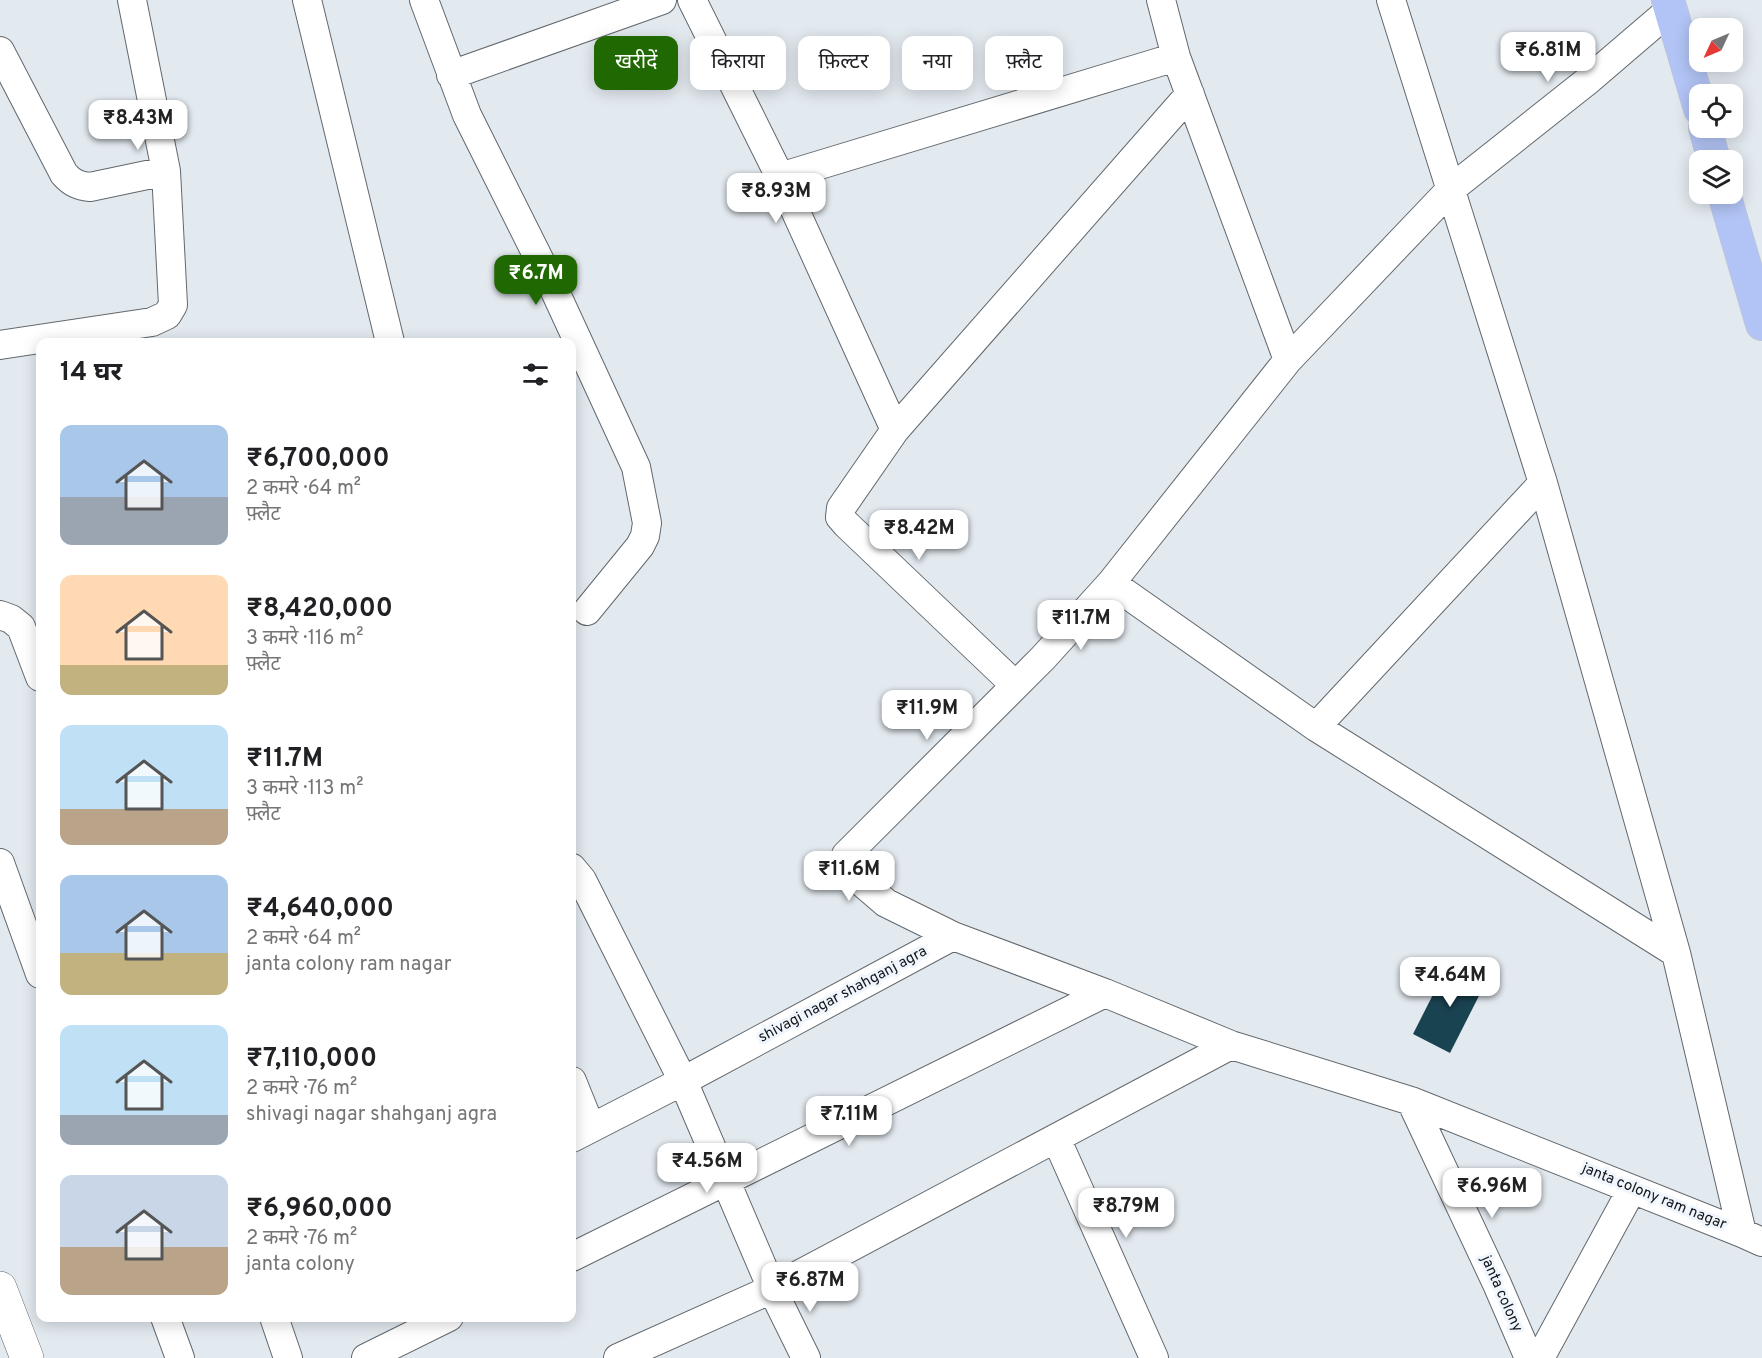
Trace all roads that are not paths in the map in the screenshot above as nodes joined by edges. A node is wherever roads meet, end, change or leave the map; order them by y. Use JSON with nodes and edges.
{"nodes":[{"id":1,"x":132,"y":0,"type":"edge"},
{"id":2,"x":307,"y":0,"type":"edge"},
{"id":3,"x":424,"y":0,"type":"edge"},
{"id":4,"x":662,"y":0,"type":"edge"},
{"id":5,"x":692,"y":0,"type":"edge"},
{"id":6,"x":1161,"y":0,"type":"edge"},
{"id":7,"x":1391,"y":0,"type":"edge"},
{"id":8,"x":1669,"y":5,"type":"edge"},
{"id":9,"x":0,"y":51,"type":"edge"},
{"id":10,"x":1176,"y":57,"type":"junction"},
{"id":11,"x":451,"y":75,"type":"junction"},
{"id":12,"x":1692,"y":84,"type":"edge"},
{"id":13,"x":1190,"y":94,"type":"junction"},
{"id":14,"x":166,"y":171,"type":"junction"},
{"id":15,"x":780,"y":177,"type":"junction"},
{"id":16,"x":1451,"y":189,"type":"junction"},
{"id":17,"x":1727,"y":204,"type":"edge"},
{"id":18,"x":1762,"y":324,"type":"edge"},
{"id":19,"x":46,"y":338,"type":"edge"},
{"id":20,"x":389,"y":338,"type":"edge"},
{"id":21,"x":36,"y":340,"type":"edge"},
{"id":22,"x":0,"y":345,"type":"edge"},
{"id":23,"x":1288,"y":360,"type":"junction"},
{"id":24,"x":895,"y":430,"type":"junction"},
{"id":25,"x":1544,"y":483,"type":"junction"},
{"id":26,"x":1111,"y":583,"type":"junction"},
{"id":27,"x":587,"y":611,"type":"dead end"},
{"id":28,"x":0,"y":615,"type":"edge"},
{"id":29,"x":36,"y":666,"type":"edge"},
{"id":30,"x":1015,"y":685,"type":"junction"},
{"id":31,"x":1316,"y":727,"type":"junction"},
{"id":32,"x":0,"y":863,"type":"edge"},
{"id":33,"x":576,"y":873,"type":"edge"},
{"id":34,"x":954,"y":936,"type":"junction"},
{"id":35,"x":1676,"y":953,"type":"junction"},
{"id":36,"x":36,"y":963,"type":"edge"},
{"id":37,"x":1105,"y":993,"type":"junction"},
{"id":38,"x":1231,"y":1045,"type":"junction"},
{"id":39,"x":683,"y":1081,"type":"junction"},
{"id":40,"x":1411,"y":1101,"type":"junction"},
{"id":41,"x":576,"y":1104,"type":"edge"},
{"id":42,"x":581,"y":1133,"type":"edge"},
{"id":43,"x":1056,"y":1138,"type":"junction"},
{"id":44,"x":727,"y":1182,"type":"junction"},
{"id":45,"x":1632,"y":1189,"type":"junction"},
{"id":46,"x":1752,"y":1238,"type":"edge"},
{"id":47,"x":576,"y":1255,"type":"edge"},
{"id":48,"x":0,"y":1288,"type":"edge"},
{"id":49,"x":772,"y":1289,"type":"junction"},
{"id":50,"x":167,"y":1322,"type":"edge"},
{"id":51,"x":276,"y":1322,"type":"edge"},
{"id":52,"x":440,"y":1322,"type":"edge"},
{"id":53,"x":27,"y":1358,"type":"edge"},
{"id":54,"x":180,"y":1358,"type":"edge"},
{"id":55,"x":288,"y":1358,"type":"edge"},
{"id":56,"x":366,"y":1358,"type":"edge"},
{"id":57,"x":618,"y":1358,"type":"edge"},
{"id":58,"x":806,"y":1358,"type":"edge"},
{"id":59,"x":1154,"y":1358,"type":"edge"},
{"id":60,"x":1529,"y":1358,"type":"edge"},
{"id":61,"x":1540,"y":1358,"type":"edge"}],
"edges":[{"from":1,"to":14,"type":"street"},
{"from":2,"to":20,"type":"street"},
{"from":3,"to":11,"type":"street"},
{"from":4,"to":11,"type":"street"},
{"from":5,"to":15,"type":"street"},
{"from":6,"to":10,"type":"street"},
{"from":7,"to":16,"type":"street"},
{"from":8,"to":12,"type":"main road"},
{"from":8,"to":16,"type":"street"},
{"from":9,"to":14,"type":"street"},
{"from":10,"to":13,"type":"street"},
{"from":10,"to":15,"type":"street"},
{"from":11,"to":27,"type":"street"},
{"from":13,"to":23,"type":"street"},
{"from":13,"to":24,"type":"street"},
{"from":14,"to":19,"type":"street"},
{"from":15,"to":24,"type":"street"},
{"from":16,"to":23,"type":"street"},
{"from":16,"to":25,"type":"street"},
{"from":17,"to":18,"type":"main road"},
{"from":21,"to":22,"type":"street"},
{"from":23,"to":26,"type":"street"},
{"from":24,"to":30,"type":"street"},
{"from":25,"to":31,"type":"street"},
{"from":25,"to":35,"type":"street"},
{"from":26,"to":30,"type":"street"},
{"from":26,"to":31,"type":"street"},
{"from":28,"to":29,"type":"street"},
{"from":30,"to":34,"type":"street"},
{"from":31,"to":35,"type":"street"},
{"from":32,"to":36,"type":"street"},
{"from":33,"to":39,"type":"street"},
{"from":34,"to":37,"type":"street"},
{"from":34,"to":39,"type":"street","name":"shivagi nagar shahganj agra"},
{"from":35,"to":46,"type":"street"},
{"from":37,"to":38,"type":"street"},
{"from":37,"to":44,"type":"street"},
{"from":38,"to":40,"type":"street"},
{"from":38,"to":43,"type":"street"},
{"from":39,"to":42,"type":"street","name":"shivagi nagar shahganj agra"},
{"from":39,"to":44,"type":"street"},
{"from":40,"to":45,"type":"street","name":"janta colony ram nagar"},
{"from":40,"to":60,"type":"street","name":"janta colony"},
{"from":41,"to":42,"type":"street"},
{"from":43,"to":49,"type":"street"},
{"from":43,"to":59,"type":"street"},
{"from":44,"to":47,"type":"street"},
{"from":44,"to":49,"type":"street"},
{"from":45,"to":46,"type":"street","name":"janta colony ram nagar"},
{"from":45,"to":61,"type":"street"},
{"from":48,"to":53,"type":"main road"},
{"from":49,"to":57,"type":"street"},
{"from":49,"to":58,"type":"street"},
{"from":50,"to":54,"type":"street"},
{"from":51,"to":55,"type":"street"},
{"from":52,"to":56,"type":"street"}]}
